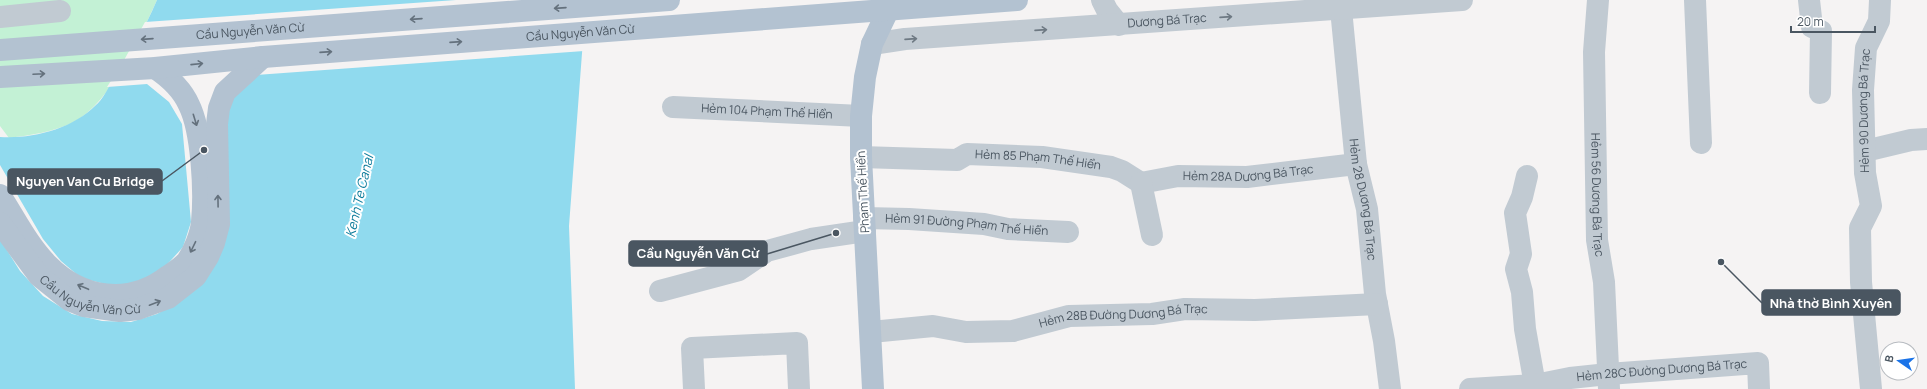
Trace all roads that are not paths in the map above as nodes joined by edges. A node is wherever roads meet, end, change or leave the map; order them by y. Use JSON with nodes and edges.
{"nodes":[{"id":1,"x":669,"y":0,"type":"edge"},
{"id":2,"x":893,"y":0,"type":"edge"},
{"id":3,"x":1017,"y":0,"type":"edge"},
{"id":4,"x":1102,"y":0,"type":"edge"},
{"id":5,"x":1462,"y":0,"type":"edge"},
{"id":6,"x":1598,"y":0,"type":"edge"},
{"id":7,"x":1695,"y":0,"type":"edge"},
{"id":8,"x":1810,"y":0,"type":"edge"},
{"id":9,"x":1880,"y":0,"type":"edge"},
{"id":10,"x":1341,"y":9,"type":"junction"},
{"id":11,"x":60,"y":11,"type":"dead end"},
{"id":12,"x":0,"y":18,"type":"edge"},
{"id":13,"x":1119,"y":25,"type":"junction"},
{"id":14,"x":872,"y":44,"type":"junction"},
{"id":15,"x":0,"y":50,"type":"edge"},
{"id":16,"x":263,"y":57,"type":"junction"},
{"id":17,"x":155,"y":68,"type":"junction"},
{"id":18,"x":0,"y":77,"type":"edge"},
{"id":19,"x":1820,"y":93,"type":"dead end"},
{"id":20,"x":674,"y":107,"type":"dead end"},
{"id":21,"x":861,"y":116,"type":"junction"},
{"id":22,"x":1927,"y":139,"type":"edge"},
{"id":23,"x":1701,"y":143,"type":"dead end"},
{"id":24,"x":1865,"y":151,"type":"junction"},
{"id":25,"x":861,"y":157,"type":"junction"},
{"id":26,"x":1356,"y":164,"type":"junction"},
{"id":27,"x":1527,"y":176,"type":"dead end"},
{"id":28,"x":1141,"y":183,"type":"junction"},
{"id":29,"x":0,"y":195,"type":"edge"},
{"id":30,"x":0,"y":223,"type":"edge"},
{"id":31,"x":865,"y":225,"type":"junction"},
{"id":32,"x":1068,"y":232,"type":"dead end"},
{"id":33,"x":1152,"y":235,"type":"dead end"},
{"id":34,"x":660,"y":291,"type":"dead end"},
{"id":35,"x":1377,"y":304,"type":"junction"},
{"id":36,"x":871,"y":332,"type":"junction"},
{"id":37,"x":1609,"y":382,"type":"edge"},
{"id":38,"x":1535,"y":385,"type":"junction"},
{"id":39,"x":1484,"y":388,"type":"edge"},
{"id":40,"x":694,"y":389,"type":"edge"},
{"id":41,"x":799,"y":389,"type":"edge"},
{"id":42,"x":874,"y":389,"type":"edge"},
{"id":43,"x":1390,"y":389,"type":"edge"},
{"id":44,"x":1759,"y":389,"type":"edge"},
{"id":45,"x":1871,"y":389,"type":"edge"}],
"edges":[{"from":1,"to":15,"type":"main road","name":"Cầu Nguyễn Văn Cừ","one_way":true},
{"from":2,"to":14,"type":"main road","name":"Phạm Thế Hiển"},
{"from":16,"to":3,"type":"main road","name":"Cầu Nguyễn Văn Cừ","one_way":true,"bridge":true},
{"from":4,"to":13,"type":"street"},
{"from":5,"to":10,"type":"street","name":"Dương Bá Trạc"},
{"from":6,"to":37,"type":"street","name":"Hẻm 56 Dương Bá Trạc"},
{"from":7,"to":23,"type":"street"},
{"from":8,"to":19,"type":"street"},
{"from":9,"to":24,"type":"street","name":"Hẻm 90 Dương Bá Trạc"},
{"from":13,"to":10,"type":"street","name":"Dương Bá Trạc","one_way":true},
{"from":10,"to":26,"type":"street","name":"Hẻm 28 Dương Bá Trạc"},
{"from":11,"to":12,"type":"street"},
{"from":14,"to":13,"type":"street","name":"Dương Bá Trạc","one_way":true},
{"from":14,"to":21,"type":"main road","name":"Phạm Thế Hiển"},
{"from":17,"to":16,"type":"main road","name":"Cầu Nguyễn Văn Cừ","one_way":true,"bridge":true},
{"from":30,"to":16,"type":"main road","name":"Cầu Nguyễn Văn Cừ","one_way":true},
{"from":18,"to":17,"type":"main road","name":"Cầu Nguyễn Văn Cừ","one_way":true,"bridge":true},
{"from":17,"to":29,"type":"main road","name":"Cầu Nguyễn Văn Cừ","one_way":true},
{"from":20,"to":21,"type":"street","name":"Hẻm 104 Phạm Thế Hiển"},
{"from":21,"to":25,"type":"main road","name":"Phạm Thế Hiển"},
{"from":22,"to":24,"type":"street"},
{"from":24,"to":45,"type":"street","name":"Hẻm 90 Dương Bá Trạc"},
{"from":25,"to":28,"type":"street","name":"Hẻm 85 Phạm Thế Hiển"},
{"from":25,"to":31,"type":"main road","name":"Phạm Thế Hiển"},
{"from":26,"to":28,"type":"street","name":"Hẻm 28A Dương Bá Trạc"},
{"from":26,"to":35,"type":"street","name":"Hẻm 28 Dương Bá Trạc"},
{"from":27,"to":38,"type":"street"},
{"from":28,"to":33,"type":"street"},
{"from":31,"to":32,"type":"street","name":"Hẻm 91 Đường Phạm Thế Hiển"},
{"from":31,"to":34,"type":"street","name":"Hẻm 91 Đường Phạm Thế Hiển"},
{"from":31,"to":36,"type":"main road","name":"Phạm Thế Hiển"},
{"from":35,"to":36,"type":"street","name":"Hẻm 28B Đường Dương Bá Trạc"},
{"from":35,"to":43,"type":"street","name":"Hẻm 28 Dương Bá Trạc"},
{"from":36,"to":42,"type":"main road","name":"Phạm Thế Hiển"},
{"from":37,"to":38,"type":"street","name":"Hẻm 28C Đường Dương Bá Trạc"},
{"from":37,"to":44,"type":"street","name":"Hẻm 28C Đường Dương Bá Trạc"},
{"from":38,"to":39,"type":"street","name":"Hẻm 28C Đường Dương Bá Trạc"},
{"from":40,"to":41,"type":"street"}]}
